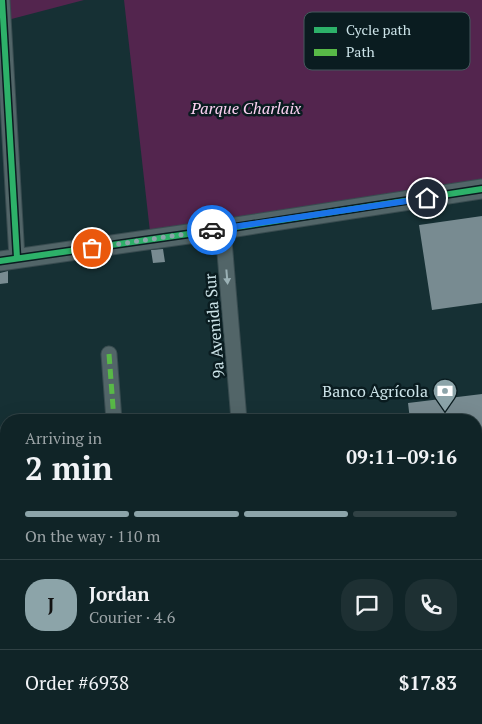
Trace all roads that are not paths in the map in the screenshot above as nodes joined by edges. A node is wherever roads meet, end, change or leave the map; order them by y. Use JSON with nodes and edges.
{"nodes":[{"id":1,"x":2,"y":7,"type":"edge"},
{"id":2,"x":482,"y":190,"type":"edge"},
{"id":3,"x":223,"y":229,"type":"junction"},
{"id":4,"x":8,"y":260,"type":"edge"},
{"id":5,"x":109,"y":354,"type":"dead end"},
{"id":6,"x":114,"y":414,"type":"edge"},
{"id":7,"x":238,"y":414,"type":"edge"}],
"edges":[{"from":1,"to":4,"type":"street"},
{"from":2,"to":3,"type":"street"},
{"from":3,"to":4,"type":"street"},
{"from":3,"to":7,"type":"street","name":"9a Avenida Sur","one_way":true},
{"from":5,"to":6,"type":"street"}]}
